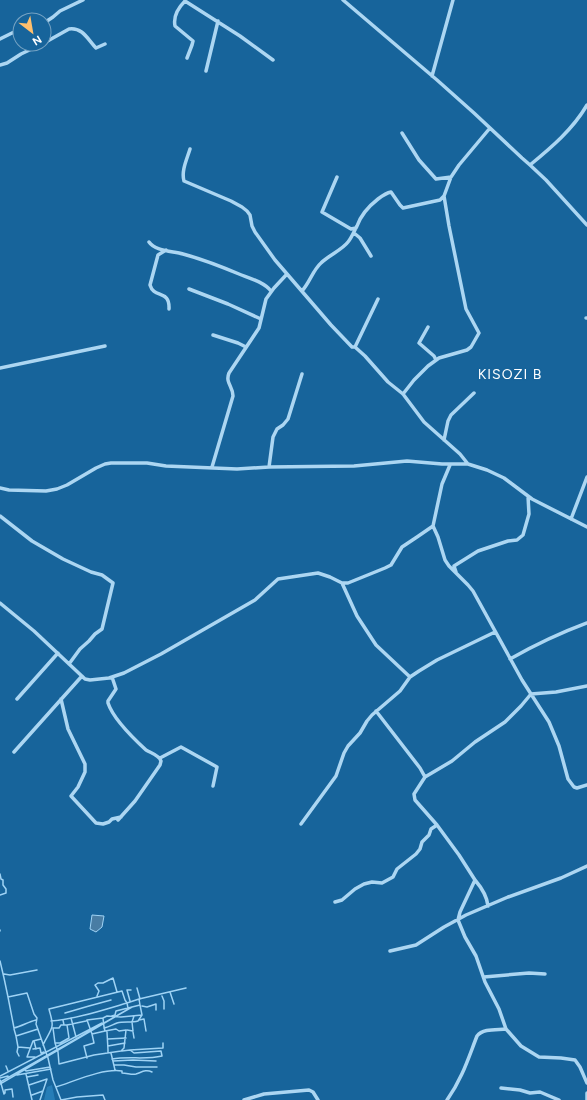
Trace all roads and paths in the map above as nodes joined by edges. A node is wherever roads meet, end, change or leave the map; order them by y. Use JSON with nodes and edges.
{"nodes":[{"id":1,"x":82,"y":0,"type":"edge"},
{"id":2,"x":185,"y":0,"type":"edge"},
{"id":3,"x":343,"y":0,"type":"edge"},
{"id":4,"x":453,"y":0,"type":"edge"},
{"id":5,"x":52,"y":18,"type":"edge"},
{"id":6,"x":218,"y":21,"type":"junction"},
{"id":7,"x":12,"y":33,"type":"edge"},
{"id":8,"x":52,"y":38,"type":"edge"},
{"id":9,"x":0,"y":39,"type":"edge"},
{"id":10,"x":105,"y":44,"type":"dead end"},
{"id":11,"x":26,"y":52,"type":"edge"},
{"id":12,"x":187,"y":58,"type":"dead end"},
{"id":13,"x":273,"y":60,"type":"dead end"},
{"id":14,"x":0,"y":65,"type":"edge"},
{"id":15,"x":206,"y":70,"type":"dead end"},
{"id":16,"x":432,"y":76,"type":"junction"},
{"id":17,"x":587,"y":105,"type":"edge"},
{"id":18,"x":490,"y":128,"type":"junction"},
{"id":19,"x":402,"y":133,"type":"dead end"},
{"id":20,"x":190,"y":149,"type":"dead end"},
{"id":21,"x":530,"y":164,"type":"junction"},
{"id":22,"x":337,"y":177,"type":"dead end"},
{"id":23,"x":451,"y":177,"type":"junction"},
{"id":24,"x":444,"y":196,"type":"junction"},
{"id":25,"x":587,"y":225,"type":"edge"},
{"id":26,"x":356,"y":228,"type":"junction"},
{"id":27,"x":354,"y":233,"type":"junction"},
{"id":28,"x":149,"y":242,"type":"dead end"},
{"id":29,"x":166,"y":250,"type":"junction"},
{"id":30,"x":372,"y":256,"type":"dead end"},
{"id":31,"x":287,"y":274,"type":"junction"},
{"id":32,"x":189,"y":290,"type":"dead end"},
{"id":33,"x":302,"y":290,"type":"junction"},
{"id":34,"x":271,"y":291,"type":"junction"},
{"id":35,"x":378,"y":299,"type":"dead end"},
{"id":36,"x":169,"y":309,"type":"dead end"},
{"id":37,"x":261,"y":319,"type":"junction"},
{"id":38,"x":428,"y":326,"type":"dead end"},
{"id":39,"x":213,"y":334,"type":"dead end"},
{"id":40,"x":105,"y":346,"type":"dead end"},
{"id":41,"x":246,"y":347,"type":"junction"},
{"id":42,"x":355,"y":348,"type":"junction"},
{"id":43,"x":436,"y":360,"type":"junction"},
{"id":44,"x":0,"y":368,"type":"edge"},
{"id":45,"x":302,"y":374,"type":"dead end"},
{"id":46,"x":474,"y":393,"type":"dead end"},
{"id":47,"x":403,"y":394,"type":"junction"},
{"id":48,"x":444,"y":440,"type":"junction"},
{"id":49,"x":460,"y":454,"type":"junction"},
{"id":50,"x":450,"y":464,"type":"junction"},
{"id":51,"x":457,"y":464,"type":"junction"},
{"id":52,"x":468,"y":464,"type":"junction"},
{"id":53,"x":212,"y":467,"type":"junction"},
{"id":54,"x":269,"y":467,"type":"junction"},
{"id":55,"x":587,"y":477,"type":"edge"},
{"id":56,"x":0,"y":488,"type":"edge"},
{"id":57,"x":528,"y":496,"type":"junction"},
{"id":58,"x":0,"y":516,"type":"edge"},
{"id":59,"x":571,"y":519,"type":"junction"},
{"id":60,"x":433,"y":526,"type":"junction"},
{"id":61,"x":587,"y":527,"type":"edge"},
{"id":62,"x":456,"y":573,"type":"junction"},
{"id":63,"x":342,"y":583,"type":"junction"},
{"id":64,"x":0,"y":603,"type":"edge"},
{"id":65,"x":587,"y":624,"type":"edge"},
{"id":66,"x":495,"y":632,"type":"junction"},
{"id":67,"x":58,"y":653,"type":"junction"},
{"id":68,"x":510,"y":659,"type":"junction"},
{"id":69,"x":69,"y":664,"type":"junction"},
{"id":70,"x":82,"y":676,"type":"junction"},
{"id":71,"x":112,"y":677,"type":"junction"},
{"id":72,"x":410,"y":677,"type":"junction"},
{"id":73,"x":587,"y":686,"type":"edge"},
{"id":74,"x":531,"y":694,"type":"junction"},
{"id":75,"x":17,"y":698,"type":"dead end"},
{"id":76,"x":61,"y":699,"type":"junction"},
{"id":77,"x":376,"y":711,"type":"junction"},
{"id":78,"x":14,"y":752,"type":"dead end"},
{"id":79,"x":160,"y":758,"type":"junction"},
{"id":80,"x":425,"y":777,"type":"junction"},
{"id":81,"x":587,"y":785,"type":"edge"},
{"id":82,"x":213,"y":786,"type":"dead end"},
{"id":83,"x":301,"y":824,"type":"dead end"},
{"id":84,"x":437,"y":825,"type":"junction"},
{"id":85,"x":587,"y":866,"type":"edge"},
{"id":86,"x":475,"y":880,"type":"junction"},
{"id":87,"x":335,"y":902,"type":"dead end"},
{"id":88,"x":488,"y":906,"type":"junction"},
{"id":89,"x":458,"y":920,"type":"junction"},
{"id":90,"x":390,"y":951,"type":"dead end"},
{"id":91,"x":544,"y":974,"type":"dead end"},
{"id":92,"x":484,"y":977,"type":"junction"},
{"id":93,"x":506,"y":1029,"type":"junction"},
{"id":94,"x":587,"y":1083,"type":"edge"},
{"id":95,"x":501,"y":1088,"type":"dead end"},
{"id":96,"x":587,"y":1093,"type":"edge"},
{"id":97,"x":244,"y":1100,"type":"edge"},
{"id":98,"x":318,"y":1100,"type":"edge"},
{"id":99,"x":447,"y":1100,"type":"edge"},
{"id":100,"x":558,"y":1100,"type":"edge"},
{"id":101,"x":587,"y":1100,"type":"edge"}],
"edges":[{"from":1,"to":5,"type":"street"},
{"from":2,"to":6,"type":"street"},
{"from":2,"to":12,"type":"street"},
{"from":3,"to":16,"type":"street"},
{"from":4,"to":16,"type":"street"},
{"from":6,"to":13,"type":"street"},
{"from":6,"to":15,"type":"street"},
{"from":7,"to":9,"type":"street"},
{"from":8,"to":10,"type":"street"},
{"from":11,"to":14,"type":"street"},
{"from":16,"to":18,"type":"street"},
{"from":17,"to":21,"type":"street"},
{"from":18,"to":21,"type":"street"},
{"from":18,"to":23,"type":"street"},
{"from":19,"to":23,"type":"street"},
{"from":20,"to":31,"type":"street"},
{"from":21,"to":25,"type":"street"},
{"from":22,"to":26,"type":"street"},
{"from":23,"to":24,"type":"street"},
{"from":24,"to":26,"type":"street"},
{"from":24,"to":43,"type":"street"},
{"from":26,"to":27,"type":"street"},
{"from":27,"to":30,"type":"street"},
{"from":27,"to":33,"type":"street"},
{"from":28,"to":29,"type":"street"},
{"from":29,"to":34,"type":"street"},
{"from":29,"to":36,"type":"street"},
{"from":31,"to":33,"type":"street"},
{"from":31,"to":34,"type":"street"},
{"from":32,"to":37,"type":"street"},
{"from":33,"to":42,"type":"street"},
{"from":34,"to":37,"type":"street"},
{"from":35,"to":42,"type":"street"},
{"from":37,"to":41,"type":"street"},
{"from":38,"to":43,"type":"street"},
{"from":39,"to":41,"type":"street"},
{"from":40,"to":44,"type":"street"},
{"from":41,"to":53,"type":"street"},
{"from":42,"to":47,"type":"street"},
{"from":43,"to":47,"type":"street"},
{"from":45,"to":54,"type":"street"},
{"from":46,"to":48,"type":"street"},
{"from":47,"to":48,"type":"street"},
{"from":48,"to":49,"type":"street"},
{"from":49,"to":51,"type":"street"},
{"from":49,"to":52,"type":"street"},
{"from":50,"to":51,"type":"street"},
{"from":50,"to":54,"type":"street"},
{"from":50,"to":60,"type":"street"},
{"from":51,"to":52,"type":"street"},
{"from":52,"to":57,"type":"street"},
{"from":53,"to":54,"type":"street"},
{"from":53,"to":56,"type":"street"},
{"from":55,"to":59,"type":"street"},
{"from":57,"to":59,"type":"street"},
{"from":57,"to":62,"type":"street"},
{"from":58,"to":69,"type":"street"},
{"from":59,"to":61,"type":"street"},
{"from":60,"to":62,"type":"street"},
{"from":60,"to":63,"type":"street"},
{"from":62,"to":66,"type":"street"},
{"from":63,"to":71,"type":"street"},
{"from":63,"to":72,"type":"street"},
{"from":64,"to":67,"type":"street"},
{"from":65,"to":68,"type":"street"},
{"from":66,"to":68,"type":"street"},
{"from":66,"to":72,"type":"street"},
{"from":67,"to":69,"type":"street"},
{"from":67,"to":75,"type":"street"},
{"from":68,"to":74,"type":"street"},
{"from":69,"to":70,"type":"street"},
{"from":70,"to":71,"type":"street"},
{"from":70,"to":76,"type":"street"},
{"from":71,"to":79,"type":"street"},
{"from":72,"to":77,"type":"street"},
{"from":73,"to":74,"type":"street"},
{"from":74,"to":80,"type":"street"},
{"from":74,"to":81,"type":"street"},
{"from":76,"to":78,"type":"street"},
{"from":76,"to":79,"type":"street"},
{"from":77,"to":80,"type":"street"},
{"from":77,"to":83,"type":"street"},
{"from":79,"to":82,"type":"street"},
{"from":80,"to":84,"type":"street"},
{"from":84,"to":86,"type":"street"},
{"from":84,"to":87,"type":"street"},
{"from":85,"to":88,"type":"street"},
{"from":86,"to":88,"type":"street"},
{"from":86,"to":89,"type":"street"},
{"from":88,"to":89,"type":"street"},
{"from":89,"to":90,"type":"street"},
{"from":89,"to":92,"type":"street"},
{"from":91,"to":92,"type":"street"},
{"from":92,"to":93,"type":"street"},
{"from":93,"to":94,"type":"street"},
{"from":93,"to":99,"type":"street"},
{"from":95,"to":100,"type":"street"},
{"from":96,"to":101,"type":"street"},
{"from":97,"to":98,"type":"street"}]}
